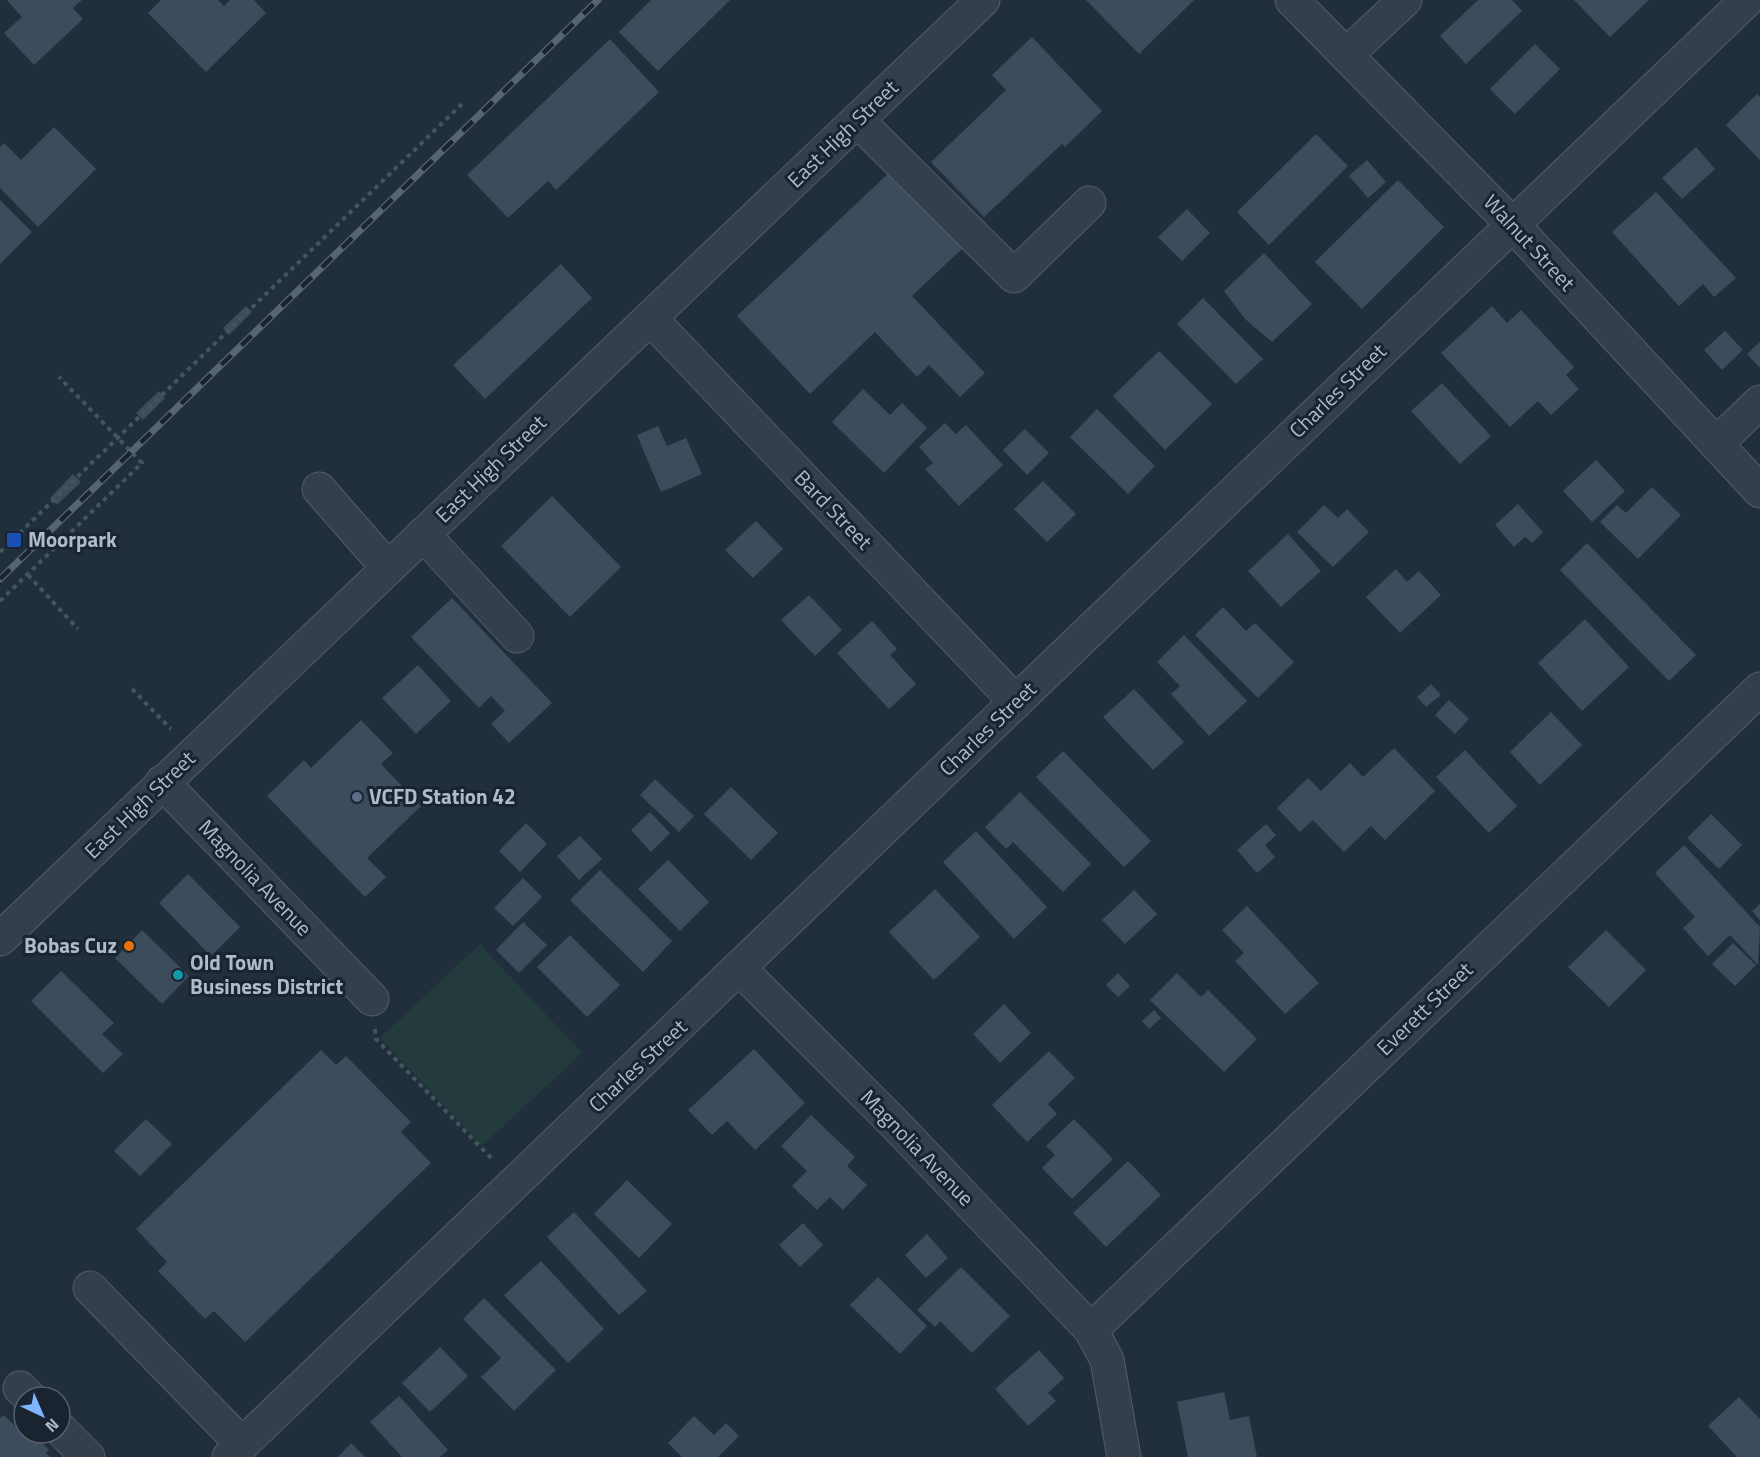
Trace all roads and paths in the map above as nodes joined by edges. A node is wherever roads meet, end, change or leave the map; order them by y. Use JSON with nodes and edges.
{"nodes":[{"id":1,"x":983,"y":0,"type":"edge"},
{"id":2,"x":1292,"y":0,"type":"edge"},
{"id":3,"x":1405,"y":0,"type":"edge"},
{"id":4,"x":1747,"y":0,"type":"edge"},
{"id":5,"x":1346,"y":55,"type":"junction"},
{"id":6,"x":465,"y":101,"type":"dead end"},
{"id":7,"x":857,"y":120,"type":"junction"},
{"id":8,"x":1089,"y":203,"type":"dead end"},
{"id":9,"x":1512,"y":224,"type":"junction"},
{"id":10,"x":650,"y":318,"type":"junction"},
{"id":11,"x":59,"y":377,"type":"dead end"},
{"id":12,"x":1760,"y":402,"type":"edge"},
{"id":13,"x":118,"y":437,"type":"junction"},
{"id":14,"x":1716,"y":444,"type":"junction"},
{"id":15,"x":319,"y":489,"type":"dead end"},
{"id":16,"x":1760,"y":491,"type":"edge"},
{"id":17,"x":423,"y":534,"type":"junction"},
{"id":18,"x":0,"y":552,"type":"edge"},
{"id":19,"x":388,"y":568,"type":"junction"},
{"id":20,"x":28,"y":575,"type":"junction"},
{"id":21,"x":0,"y":601,"type":"edge"},
{"id":22,"x":78,"y":629,"type":"dead end"},
{"id":23,"x":518,"y":636,"type":"dead end"},
{"id":24,"x":132,"y":688,"type":"dead end"},
{"id":25,"x":1760,"y":689,"type":"edge"},
{"id":26,"x":1016,"y":702,"type":"junction"},
{"id":27,"x":171,"y":729,"type":"dead end"},
{"id":28,"x":162,"y":782,"type":"junction"},
{"id":29,"x":0,"y":939,"type":"edge"},
{"id":30,"x":740,"y":969,"type":"junction"},
{"id":31,"x":372,"y":999,"type":"joint"},
{"id":32,"x":515,"y":1183,"type":"junction"},
{"id":33,"x":90,"y":1288,"type":"dead end"},
{"id":34,"x":1091,"y":1330,"type":"junction"},
{"id":35,"x":72,"y":1441,"type":"edge"},
{"id":36,"x":236,"y":1450,"type":"edge"},
{"id":37,"x":88,"y":1457,"type":"edge"},
{"id":38,"x":1124,"y":1457,"type":"edge"}],
"edges":[{"from":1,"to":7,"type":"street","name":"East High Street"},
{"from":2,"to":5,"type":"street","name":"Walnut Street"},
{"from":3,"to":5,"type":"street"},
{"from":4,"to":9,"type":"street","name":"Charles Street"},
{"from":5,"to":9,"type":"street","name":"Walnut Street"},
{"from":6,"to":13,"type":"path"},
{"from":7,"to":8,"type":"street"},
{"from":7,"to":10,"type":"street","name":"East High Street"},
{"from":9,"to":14,"type":"street","name":"Walnut Street"},
{"from":9,"to":26,"type":"street","name":"Charles Street"},
{"from":10,"to":17,"type":"street","name":"East High Street"},
{"from":10,"to":26,"type":"street","name":"Bard Street"},
{"from":11,"to":13,"type":"path"},
{"from":12,"to":14,"type":"street"},
{"from":13,"to":18,"type":"path"},
{"from":13,"to":20,"type":"path"},
{"from":14,"to":16,"type":"street","name":"Walnut Street"},
{"from":15,"to":19,"type":"street"},
{"from":17,"to":19,"type":"street","name":"East High Street"},
{"from":17,"to":23,"type":"street"},
{"from":19,"to":28,"type":"street","name":"East High Street"},
{"from":20,"to":21,"type":"path"},
{"from":20,"to":22,"type":"path"},
{"from":24,"to":27,"type":"path"},
{"from":25,"to":34,"type":"street","name":"Everett Street"},
{"from":26,"to":30,"type":"street","name":"Charles Street"},
{"from":28,"to":29,"type":"street","name":"East High Street"},
{"from":28,"to":31,"type":"street","name":"Magnolia Avenue"},
{"from":30,"to":32,"type":"street","name":"Charles Street"},
{"from":30,"to":34,"type":"street","name":"Magnolia Avenue"},
{"from":31,"to":32,"type":"path"},
{"from":32,"to":36,"type":"street","name":"Charles Street"},
{"from":33,"to":36,"type":"street"},
{"from":34,"to":38,"type":"street","name":"Magnolia Avenue"},
{"from":35,"to":37,"type":"street"}]}
